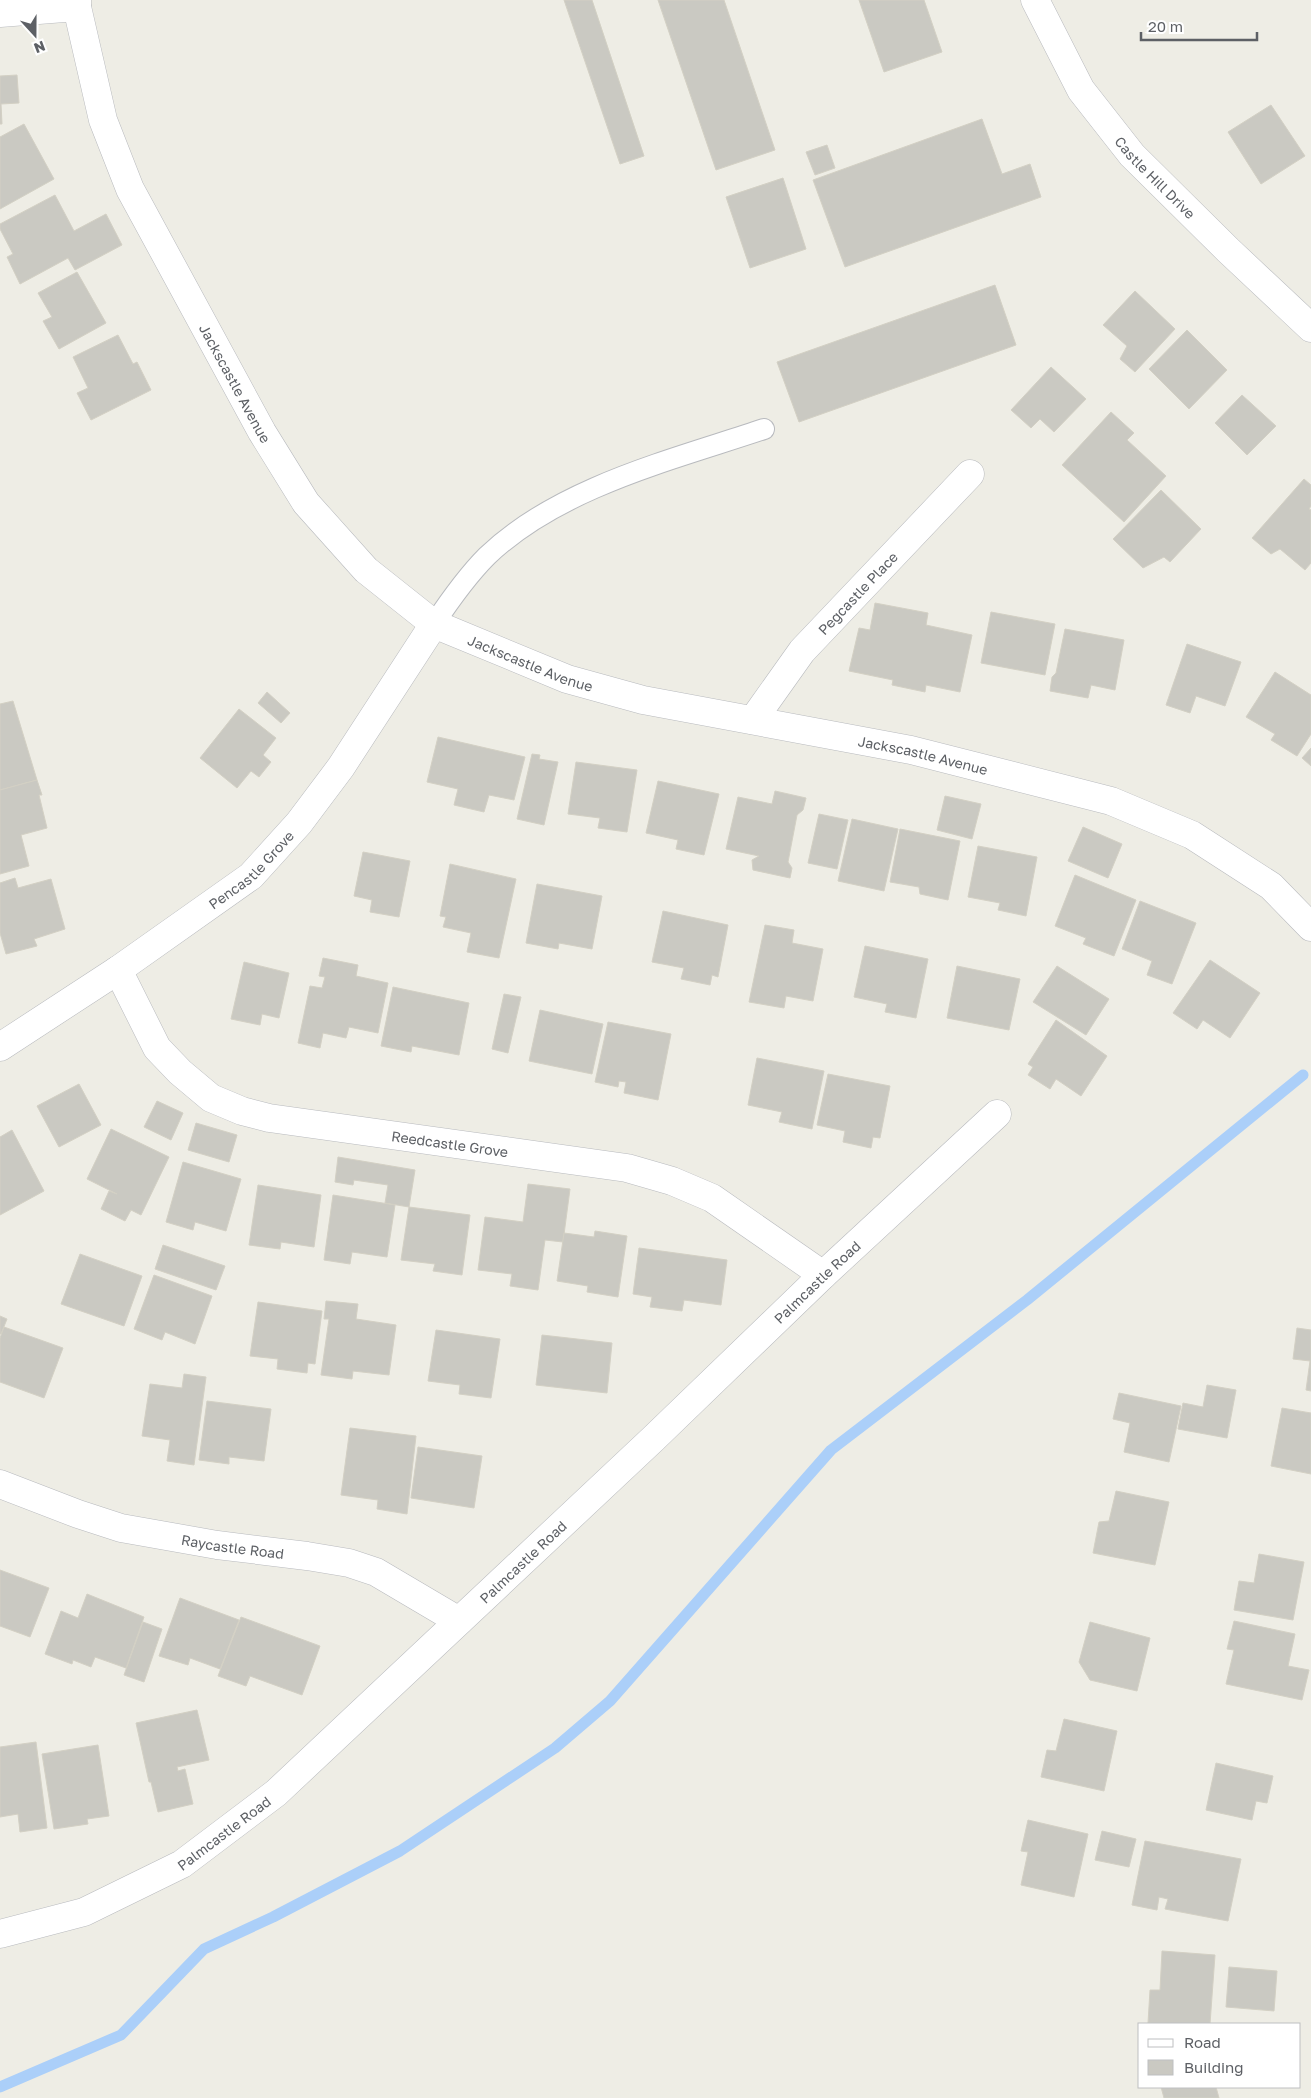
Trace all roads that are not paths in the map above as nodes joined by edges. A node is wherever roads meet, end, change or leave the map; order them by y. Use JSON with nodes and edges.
{"nodes":[{"id":1,"x":1035,"y":0,"type":"edge"},
{"id":2,"x":77,"y":3,"type":"edge"},
{"id":3,"x":0,"y":13,"type":"edge"},
{"id":4,"x":1311,"y":328,"type":"edge"},
{"id":5,"x":764,"y":429,"type":"dead end"},
{"id":6,"x":970,"y":474,"type":"dead end"},
{"id":7,"x":434,"y":624,"type":"junction"},
{"id":8,"x":753,"y":720,"type":"junction"},
{"id":9,"x":1311,"y":927,"type":"edge"},
{"id":10,"x":118,"y":970,"type":"junction"},
{"id":11,"x":0,"y":1047,"type":"edge"},
{"id":12,"x":997,"y":1114,"type":"dead end"},
{"id":13,"x":823,"y":1275,"type":"junction"},
{"id":14,"x":0,"y":1484,"type":"edge"},
{"id":15,"x":459,"y":1621,"type":"junction"},
{"id":16,"x":0,"y":1934,"type":"edge"}],
"edges":[{"from":1,"to":4,"type":"street","name":"Castle Hill Drive"},
{"from":2,"to":3,"type":"street"},
{"from":2,"to":7,"type":"street","name":"Jackscastle Avenue"},
{"from":5,"to":7,"type":"lane"},
{"from":6,"to":8,"type":"street","name":"Pegcastle Place"},
{"from":7,"to":8,"type":"street","name":"Jackscastle Avenue"},
{"from":7,"to":10,"type":"street","name":"Pencastle Grove"},
{"from":8,"to":9,"type":"street","name":"Jackscastle Avenue"},
{"from":10,"to":11,"type":"street","name":"Pencastle Grove"},
{"from":10,"to":13,"type":"street","name":"Reedcastle Grove"},
{"from":12,"to":13,"type":"street","name":"Palmcastle Road"},
{"from":13,"to":15,"type":"street","name":"Palmcastle Road"},
{"from":14,"to":15,"type":"street","name":"Raycastle Road"},
{"from":15,"to":16,"type":"street","name":"Palmcastle Road"}]}
